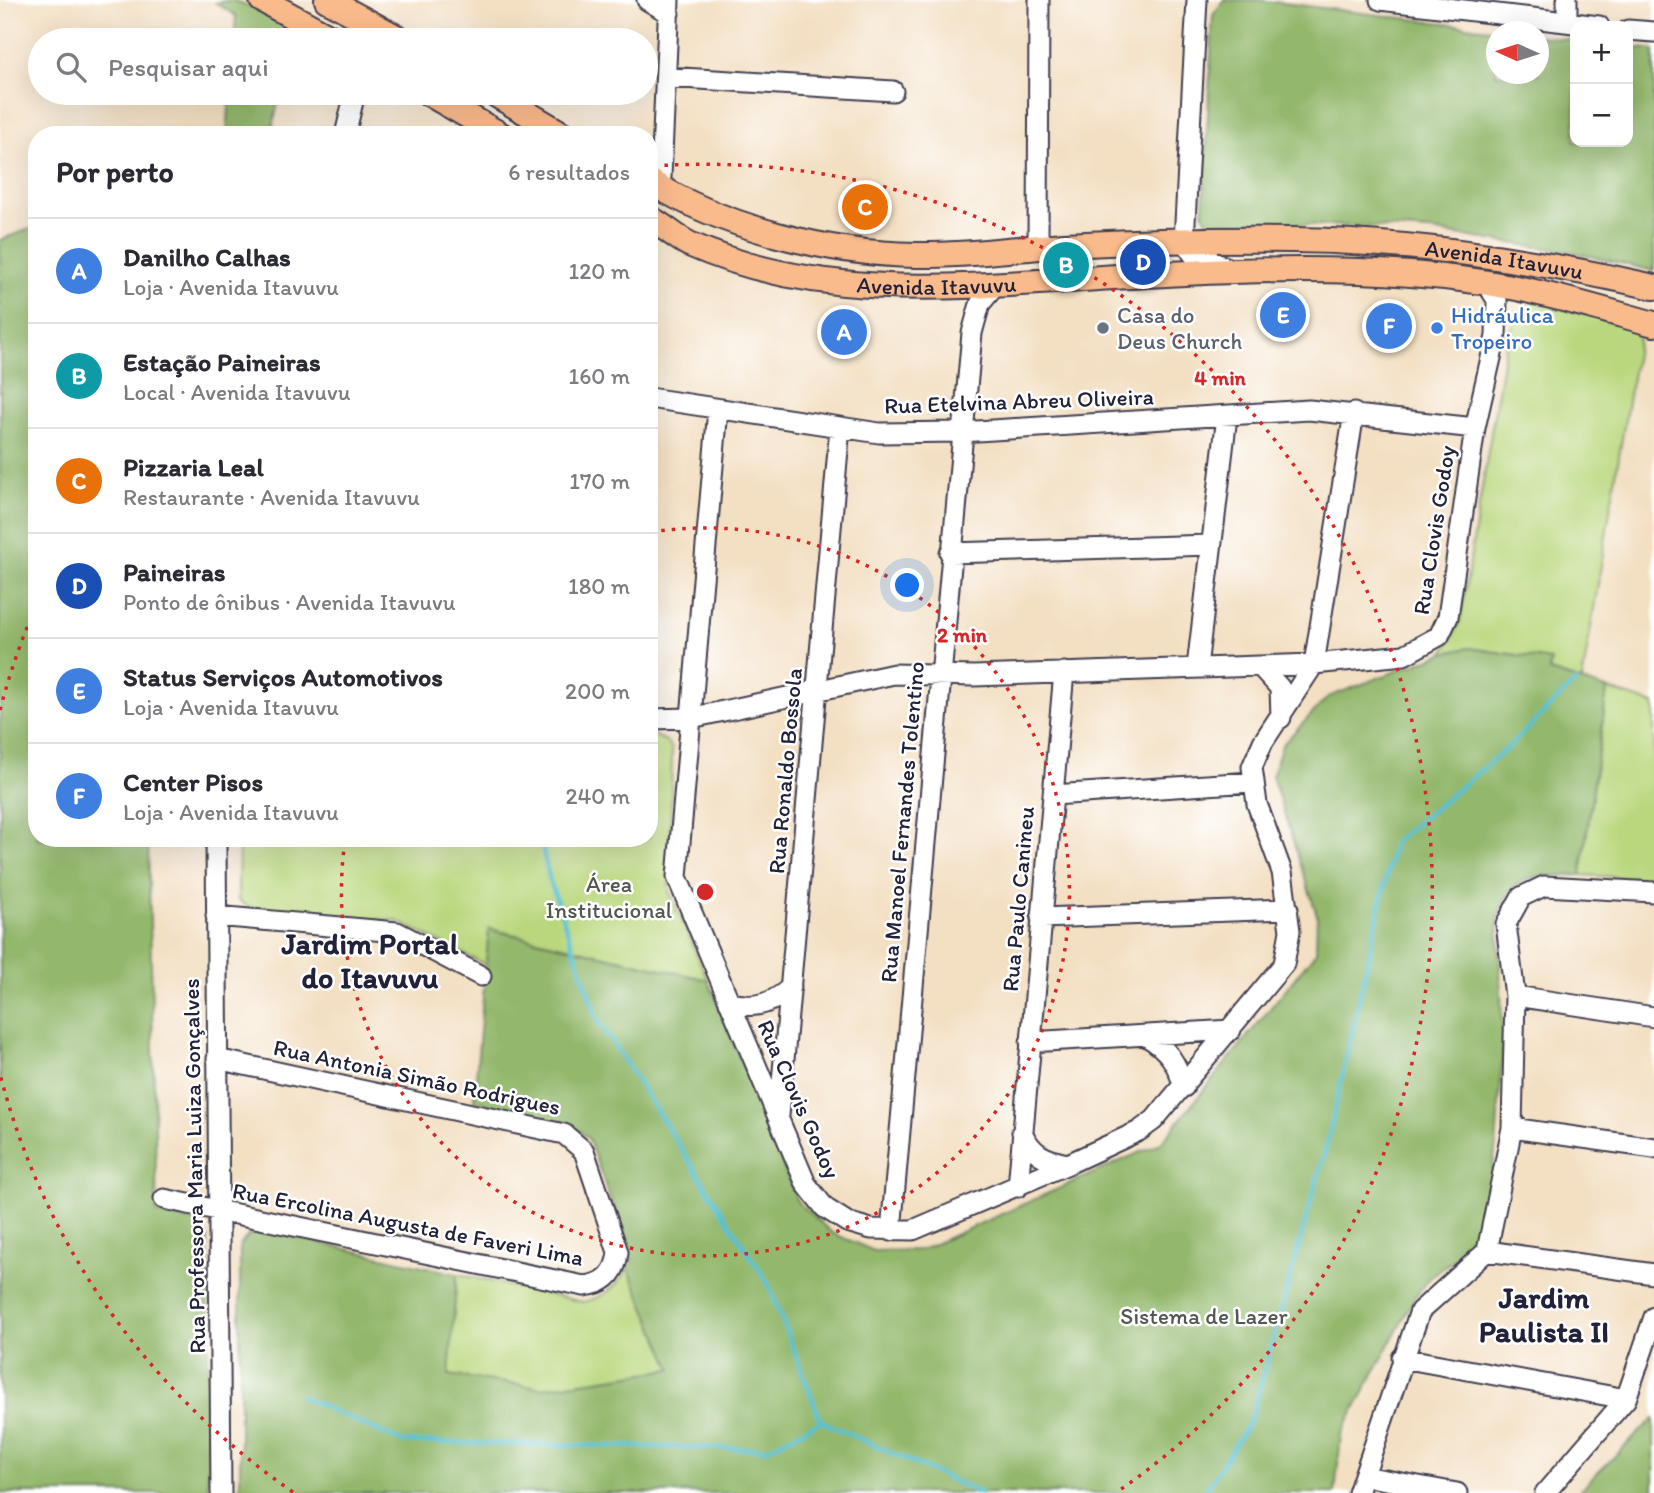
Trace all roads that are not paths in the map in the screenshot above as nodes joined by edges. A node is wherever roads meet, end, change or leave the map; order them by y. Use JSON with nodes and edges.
{"nodes":[{"id":1,"x":262,"y":0,"type":"edge"},
{"id":2,"x":327,"y":0,"type":"edge"},
{"id":3,"x":647,"y":0,"type":"edge"},
{"id":4,"x":1039,"y":0,"type":"edge"},
{"id":5,"x":1197,"y":0,"type":"edge"},
{"id":6,"x":1380,"y":0,"type":"edge"},
{"id":7,"x":1567,"y":0,"type":"edge"},
{"id":8,"x":1448,"y":4,"type":"edge"},
{"id":9,"x":669,"y":7,"type":"edge"},
{"id":10,"x":1567,"y":22,"type":"junction"},
{"id":11,"x":1570,"y":22,"type":"edge"},
{"id":12,"x":314,"y":28,"type":"edge"},
{"id":13,"x":380,"y":28,"type":"edge"},
{"id":14,"x":1633,"y":31,"type":"edge"},
{"id":15,"x":1654,"y":33,"type":"edge"},
{"id":16,"x":666,"y":77,"type":"junction"},
{"id":17,"x":893,"y":91,"type":"dead end"},
{"id":18,"x":352,"y":105,"type":"edge"},
{"id":19,"x":449,"y":105,"type":"edge"},
{"id":20,"x":514,"y":105,"type":"edge"},
{"id":21,"x":347,"y":126,"type":"edge"},
{"id":22,"x":485,"y":126,"type":"edge"},
{"id":23,"x":550,"y":126,"type":"edge"},
{"id":24,"x":663,"y":129,"type":"junction"},
{"id":25,"x":658,"y":134,"type":"edge"},
{"id":26,"x":658,"y":156,"type":"edge"},
{"id":27,"x":658,"y":191,"type":"edge"},
{"id":28,"x":658,"y":224,"type":"edge"},
{"id":29,"x":1184,"y":241,"type":"junction"},
{"id":30,"x":1038,"y":247,"type":"junction"},
{"id":31,"x":1238,"y":272,"type":"junction"},
{"id":32,"x":1487,"y":284,"type":"junction"},
{"id":33,"x":994,"y":287,"type":"junction"},
{"id":34,"x":1654,"y":287,"type":"edge"},
{"id":35,"x":951,"y":289,"type":"junction"},
{"id":36,"x":1526,"y":290,"type":"junction"},
{"id":37,"x":1654,"y":324,"type":"edge"},
{"id":38,"x":972,"y":333,"type":"junction"},
{"id":39,"x":1496,"y":336,"type":"junction"},
{"id":40,"x":658,"y":399,"type":"edge"},
{"id":41,"x":718,"y":409,"type":"junction"},
{"id":42,"x":1354,"y":413,"type":"junction"},
{"id":43,"x":1227,"y":416,"type":"junction"},
{"id":44,"x":841,"y":427,"type":"junction"},
{"id":45,"x":1475,"y":428,"type":"junction"},
{"id":46,"x":961,"y":432,"type":"junction"},
{"id":47,"x":1211,"y":545,"type":"junction"},
{"id":48,"x":950,"y":553,"type":"junction"},
{"id":49,"x":1201,"y":632,"type":"junction"},
{"id":50,"x":820,"y":658,"type":"junction"},
{"id":51,"x":1347,"y":661,"type":"junction"},
{"id":52,"x":1319,"y":664,"type":"junction"},
{"id":53,"x":1260,"y":666,"type":"junction"},
{"id":54,"x":1197,"y":667,"type":"junction"},
{"id":55,"x":1227,"y":667,"type":"junction"},
{"id":56,"x":1064,"y":672,"type":"junction"},
{"id":57,"x":939,"y":675,"type":"junction"},
{"id":58,"x":852,"y":685,"type":"junction"},
{"id":59,"x":1311,"y":688,"type":"junction"},
{"id":60,"x":817,"y":694,"type":"junction"},
{"id":61,"x":774,"y":701,"type":"junction"},
{"id":62,"x":691,"y":718,"type":"junction"},
{"id":63,"x":658,"y":719,"type":"edge"},
{"id":64,"x":1280,"y":719,"type":"junction"},
{"id":65,"x":813,"y":732,"type":"junction"},
{"id":66,"x":1252,"y":782,"type":"junction"},
{"id":67,"x":1053,"y":795,"type":"junction"},
{"id":68,"x":216,"y":847,"type":"edge"},
{"id":69,"x":1654,"y":892,"type":"edge"},
{"id":70,"x":1288,"y":909,"type":"junction"},
{"id":71,"x":216,"y":916,"type":"junction"},
{"id":72,"x":1041,"y":918,"type":"junction"},
{"id":73,"x":481,"y":976,"type":"dead end"},
{"id":74,"x":791,"y":987,"type":"junction"},
{"id":75,"x":1515,"y":996,"type":"junction"},
{"id":76,"x":729,"y":1002,"type":"junction"},
{"id":77,"x":1654,"y":1017,"type":"edge"},
{"id":78,"x":1231,"y":1030,"type":"junction"},
{"id":79,"x":1146,"y":1036,"type":"junction"},
{"id":80,"x":1030,"y":1042,"type":"junction"},
{"id":81,"x":1208,"y":1057,"type":"junction"},
{"id":82,"x":216,"y":1059,"type":"junction"},
{"id":83,"x":1184,"y":1087,"type":"junction"},
{"id":84,"x":779,"y":1119,"type":"junction"},
{"id":85,"x":1511,"y":1128,"type":"junction"},
{"id":86,"x":1023,"y":1132,"type":"junction"},
{"id":87,"x":1654,"y":1148,"type":"edge"},
{"id":88,"x":1069,"y":1164,"type":"junction"},
{"id":89,"x":1018,"y":1187,"type":"junction"},
{"id":90,"x":164,"y":1199,"type":"dead end"},
{"id":91,"x":603,"y":1207,"type":"joint"},
{"id":92,"x":221,"y":1211,"type":"junction"},
{"id":93,"x":891,"y":1231,"type":"junction"},
{"id":94,"x":1487,"y":1251,"type":"junction"},
{"id":95,"x":1654,"y":1275,"type":"edge"},
{"id":96,"x":1654,"y":1317,"type":"edge"},
{"id":97,"x":1402,"y":1357,"type":"junction"},
{"id":98,"x":1626,"y":1399,"type":"junction"},
{"id":99,"x":1361,"y":1484,"type":"edge"},
{"id":100,"x":221,"y":1493,"type":"edge"},
{"id":101,"x":1457,"y":1493,"type":"edge"},
{"id":102,"x":1545,"y":1493,"type":"edge"}],
"edges":[{"from":1,"to":12,"type":"main road"},
{"from":2,"to":13,"type":"main road"},
{"from":3,"to":9,"type":"street"},
{"from":4,"to":30,"type":"street"},
{"from":5,"to":29,"type":"street"},
{"from":6,"to":8,"type":"street"},
{"from":7,"to":10,"type":"street"},
{"from":8,"to":10,"type":"street"},
{"from":9,"to":16,"type":"street"},
{"from":10,"to":11,"type":"street"},
{"from":14,"to":15,"type":"street"},
{"from":16,"to":17,"type":"street"},
{"from":16,"to":24,"type":"street"},
{"from":18,"to":21,"type":"street"},
{"from":19,"to":22,"type":"main road"},
{"from":20,"to":23,"type":"main road"},
{"from":24,"to":25,"type":"street"},
{"from":24,"to":26,"type":"street"},
{"from":27,"to":30,"type":"main road","name":"Avenida Itavuvu"},
{"from":28,"to":35,"type":"main road","name":"Avenida Itavuvu"},
{"from":29,"to":30,"type":"main road","name":"Avenida Itavuvu"},
{"from":29,"to":31,"type":"street","name":"Avenida Itavuvu"},
{"from":29,"to":34,"type":"main road","name":"Avenida Itavuvu"},
{"from":31,"to":32,"type":"main road","name":"Avenida Itavuvu"},
{"from":31,"to":33,"type":"main road","name":"Avenida Itavuvu"},
{"from":32,"to":36,"type":"main road","name":"Avenida Itavuvu"},
{"from":32,"to":39,"type":"street","name":"Rua Clovis Godoy"},
{"from":33,"to":35,"type":"main road","name":"Avenida Itavuvu"},
{"from":33,"to":38,"type":"street","name":"Rua Manoel Fernandes Tolentino"},
{"from":35,"to":38,"type":"street","name":"Rua Manoel Fernandes Tolentino"},
{"from":36,"to":37,"type":"main road","name":"Avenida Itavuvu"},
{"from":36,"to":39,"type":"street","name":"Rua Clovis Godoy"},
{"from":38,"to":46,"type":"street","name":"Rua Manoel Fernandes Tolentino"},
{"from":39,"to":45,"type":"street","name":"Rua Clovis Godoy"},
{"from":40,"to":41,"type":"street","name":"Rua Etelvina Abreu Oliveira"},
{"from":41,"to":44,"type":"street","name":"Rua Etelvina Abreu Oliveira"},
{"from":41,"to":62,"type":"street","name":"Rua Clovis Godoy"},
{"from":42,"to":43,"type":"street","name":"Rua Etelvina Abreu Oliveira"},
{"from":42,"to":45,"type":"street","name":"Rua Etelvina Abreu Oliveira"},
{"from":42,"to":52,"type":"street"},
{"from":43,"to":46,"type":"street","name":"Rua Etelvina Abreu Oliveira"},
{"from":43,"to":47,"type":"street"},
{"from":44,"to":46,"type":"street","name":"Rua Etelvina Abreu Oliveira"},
{"from":44,"to":50,"type":"street","name":"Rua Ronaldo Bossola"},
{"from":45,"to":51,"type":"street","name":"Rua Clovis Godoy"},
{"from":46,"to":48,"type":"street","name":"Rua Manoel Fernandes Tolentino"},
{"from":47,"to":48,"type":"street"},
{"from":47,"to":49,"type":"street"},
{"from":48,"to":57,"type":"street","name":"Rua Manoel Fernandes Tolentino"},
{"from":49,"to":54,"type":"street"},
{"from":49,"to":55,"type":"street"},
{"from":50,"to":58,"type":"street"},
{"from":50,"to":60,"type":"street","name":"Rua Ronaldo Bossola"},
{"from":51,"to":52,"type":"street","name":"Rua Clovis Godoy"},
{"from":51,"to":59,"type":"street"},
{"from":52,"to":53,"type":"street","name":"Rua Clovis Godoy"},
{"from":52,"to":59,"type":"street"},
{"from":52,"to":64,"type":"street"},
{"from":53,"to":55,"type":"street","name":"Rua Clovis Godoy"},
{"from":53,"to":64,"type":"street"},
{"from":54,"to":55,"type":"street","name":"Rua Clovis Godoy"},
{"from":54,"to":56,"type":"street","name":"Rua Clovis Godoy"},
{"from":56,"to":57,"type":"street","name":"Rua Clovis Godoy"},
{"from":56,"to":67,"type":"street","name":"Rua Paulo Canineu"},
{"from":57,"to":58,"type":"street","name":"Rua Clovis Godoy"},
{"from":57,"to":93,"type":"street","name":"Rua Manoel Fernandes Tolentino"},
{"from":58,"to":60,"type":"street","name":"Rua Clovis Godoy"},
{"from":59,"to":64,"type":"street"},
{"from":60,"to":61,"type":"street","name":"Rua Clovis Godoy"},
{"from":60,"to":65,"type":"street","name":"Rua Ronaldo Bossola"},
{"from":61,"to":62,"type":"street","name":"Rua Clovis Godoy"},
{"from":61,"to":65,"type":"street"},
{"from":62,"to":63,"type":"street","name":"Rua Clovis Godoy"},
{"from":62,"to":76,"type":"street","name":"Rua Clovis Godoy"},
{"from":64,"to":66,"type":"street"},
{"from":65,"to":74,"type":"street","name":"Rua Ronaldo Bossola"},
{"from":66,"to":67,"type":"street"},
{"from":66,"to":70,"type":"street","name":"Rua Clovis Godoy"},
{"from":67,"to":72,"type":"street","name":"Rua Paulo Canineu"},
{"from":68,"to":71,"type":"street","name":"Rua Professora Maria Luiza Gonçalves"},
{"from":69,"to":75,"type":"street"},
{"from":70,"to":72,"type":"street"},
{"from":70,"to":78,"type":"street","name":"Rua Clovis Godoy"},
{"from":71,"to":73,"type":"street"},
{"from":71,"to":82,"type":"street","name":"Rua Professora Maria Luiza Gonçalves"},
{"from":72,"to":80,"type":"street","name":"Rua Paulo Canineu"},
{"from":74,"to":76,"type":"street"},
{"from":74,"to":84,"type":"street","name":"Rua Ronaldo Bossola"},
{"from":75,"to":77,"type":"street"},
{"from":75,"to":85,"type":"street"},
{"from":76,"to":84,"type":"street","name":"Rua Clovis Godoy"},
{"from":78,"to":79,"type":"street"},
{"from":78,"to":81,"type":"street","name":"Rua Clovis Godoy"},
{"from":79,"to":80,"type":"street"},
{"from":79,"to":81,"type":"street"},
{"from":79,"to":83,"type":"street"},
{"from":80,"to":86,"type":"street","name":"Rua Paulo Canineu"},
{"from":81,"to":83,"type":"street","name":"Rua Clovis Godoy"},
{"from":82,"to":91,"type":"street","name":"Rua Antonia Simão Rodrigues"},
{"from":82,"to":92,"type":"street","name":"Rua Professora Maria Luiza Gonçalves"},
{"from":83,"to":88,"type":"street","name":"Rua Clovis Godoy"},
{"from":84,"to":93,"type":"street","name":"Rua Clovis Godoy"},
{"from":85,"to":87,"type":"street"},
{"from":85,"to":94,"type":"street"},
{"from":86,"to":88,"type":"street"},
{"from":86,"to":89,"type":"street","name":"Rua Paulo Canineu"},
{"from":88,"to":89,"type":"street","name":"Rua Clovis Godoy"},
{"from":89,"to":93,"type":"street","name":"Rua Clovis Godoy"},
{"from":90,"to":92,"type":"street","name":"Rua Ercolina Augusta de Faveri Lima"},
{"from":91,"to":92,"type":"street","name":"Rua Ercolina Augusta de Faveri Lima"},
{"from":92,"to":100,"type":"street","name":"Rua Professora Maria Luiza Gonçalves"},
{"from":94,"to":95,"type":"street"},
{"from":94,"to":97,"type":"street"},
{"from":96,"to":98,"type":"street"},
{"from":97,"to":98,"type":"street"},
{"from":97,"to":99,"type":"street"},
{"from":98,"to":102,"type":"street"},
{"from":99,"to":101,"type":"street"}]}
